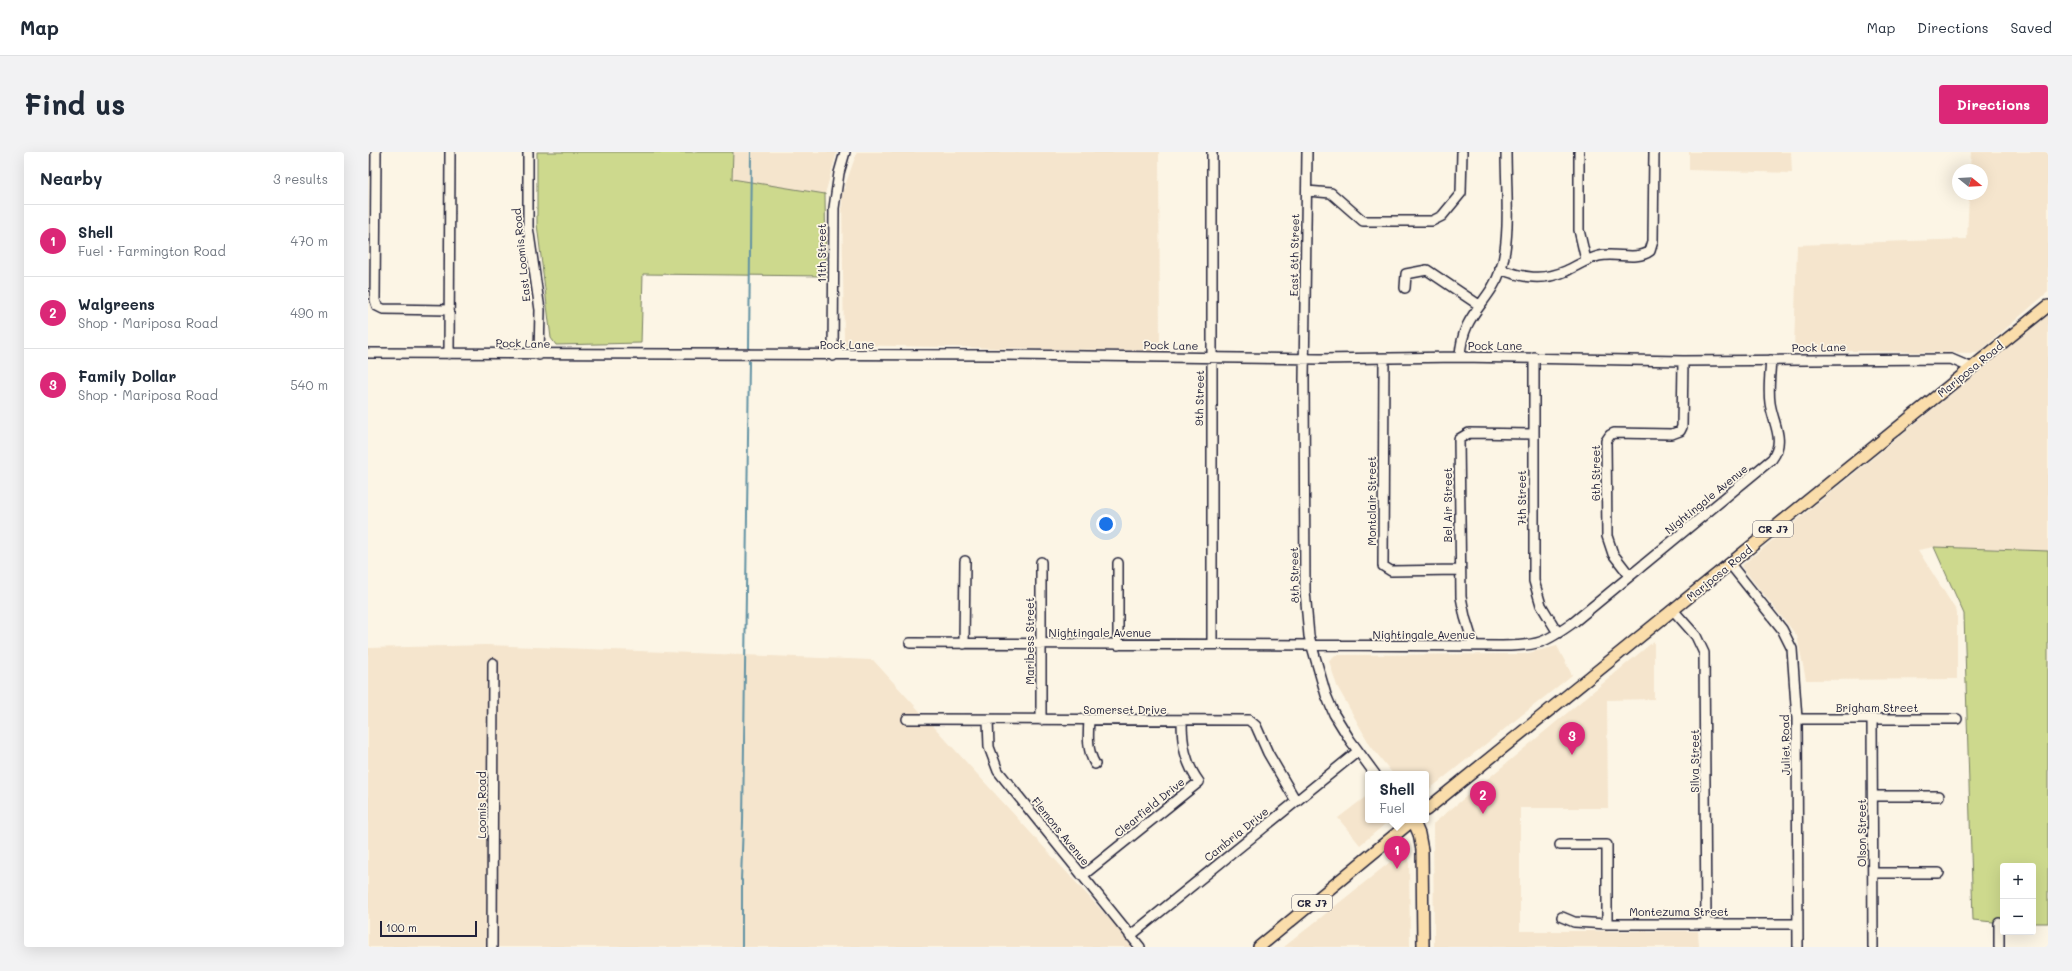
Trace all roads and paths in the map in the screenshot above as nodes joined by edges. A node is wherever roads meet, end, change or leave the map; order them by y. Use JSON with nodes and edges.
{"nodes":[{"id":1,"x":376,"y":152,"type":"edge"},
{"id":2,"x":450,"y":152,"type":"edge"},
{"id":3,"x":528,"y":152,"type":"edge"},
{"id":4,"x":845,"y":152,"type":"edge"},
{"id":5,"x":1212,"y":152,"type":"edge"},
{"id":6,"x":1307,"y":152,"type":"edge"},
{"id":7,"x":1462,"y":152,"type":"edge"},
{"id":8,"x":1506,"y":152,"type":"edge"},
{"id":9,"x":1579,"y":152,"type":"edge"},
{"id":10,"x":1654,"y":152,"type":"edge"},
{"id":11,"x":1307,"y":190,"type":"junction"},
{"id":12,"x":1586,"y":260,"type":"junction"},
{"id":13,"x":1500,"y":269,"type":"junction"},
{"id":14,"x":1405,"y":288,"type":"dead end"},
{"id":15,"x":1479,"y":305,"type":"junction"},
{"id":16,"x":2048,"y":306,"type":"edge"},
{"id":17,"x":449,"y":310,"type":"junction"},
{"id":18,"x":368,"y":353,"type":"edge"},
{"id":19,"x":449,"y":354,"type":"junction"},
{"id":20,"x":539,"y":355,"type":"junction"},
{"id":21,"x":833,"y":356,"type":"junction"},
{"id":22,"x":1212,"y":357,"type":"junction"},
{"id":23,"x":1460,"y":357,"type":"junction"},
{"id":24,"x":1534,"y":357,"type":"junction"},
{"id":25,"x":1305,"y":359,"type":"junction"},
{"id":26,"x":1384,"y":359,"type":"junction"},
{"id":27,"x":1771,"y":360,"type":"junction"},
{"id":28,"x":1683,"y":361,"type":"junction"},
{"id":29,"x":1972,"y":368,"type":"junction"},
{"id":30,"x":1533,"y":434,"type":"junction"},
{"id":31,"x":965,"y":561,"type":"dead end"},
{"id":32,"x":1041,"y":562,"type":"dead end"},
{"id":33,"x":1118,"y":563,"type":"dead end"},
{"id":34,"x":1730,"y":564,"type":"junction"},
{"id":35,"x":1460,"y":570,"type":"junction"},
{"id":36,"x":1630,"y":576,"type":"junction"},
{"id":37,"x":1673,"y":610,"type":"junction"},
{"id":38,"x":1558,"y":633,"type":"junction"},
{"id":39,"x":910,"y":643,"type":"dead end"},
{"id":40,"x":964,"y":644,"type":"junction"},
{"id":41,"x":1041,"y":644,"type":"junction"},
{"id":42,"x":1212,"y":644,"type":"junction"},
{"id":43,"x":1118,"y":645,"type":"junction"},
{"id":44,"x":1312,"y":645,"type":"junction"},
{"id":45,"x":1474,"y":646,"type":"junction"},
{"id":46,"x":493,"y":664,"type":"dead end"},
{"id":47,"x":907,"y":719,"type":"dead end"},
{"id":48,"x":1797,"y":719,"type":"junction"},
{"id":49,"x":1872,"y":719,"type":"junction"},
{"id":50,"x":1957,"y":719,"type":"dead end"},
{"id":51,"x":988,"y":720,"type":"junction"},
{"id":52,"x":1041,"y":720,"type":"junction"},
{"id":53,"x":1090,"y":720,"type":"junction"},
{"id":54,"x":1182,"y":721,"type":"junction"},
{"id":55,"x":1358,"y":752,"type":"junction"},
{"id":56,"x":1095,"y":764,"type":"dead end"},
{"id":57,"x":1373,"y":771,"type":"edge"},
{"id":58,"x":1872,"y":796,"type":"junction"},
{"id":59,"x":1939,"y":796,"type":"dead end"},
{"id":60,"x":1296,"y":801,"type":"junction"},
{"id":61,"x":1429,"y":808,"type":"edge"},
{"id":62,"x":1409,"y":823,"type":"edge"},
{"id":63,"x":1414,"y":823,"type":"edge"},
{"id":64,"x":1560,"y":845,"type":"dead end"},
{"id":65,"x":1873,"y":873,"type":"junction"},
{"id":66,"x":1939,"y":873,"type":"dead end"},
{"id":67,"x":1082,"y":876,"type":"junction"},
{"id":68,"x":1562,"y":916,"type":"dead end"},
{"id":69,"x":1706,"y":923,"type":"junction"},
{"id":70,"x":1999,"y":923,"type":"dead end"},
{"id":71,"x":1607,"y":924,"type":"junction"},
{"id":72,"x":1798,"y":924,"type":"junction"},
{"id":73,"x":1130,"y":936,"type":"junction"},
{"id":74,"x":492,"y":947,"type":"edge"},
{"id":75,"x":1140,"y":947,"type":"edge"},
{"id":76,"x":1259,"y":947,"type":"edge"},
{"id":77,"x":1423,"y":947,"type":"edge"},
{"id":78,"x":1798,"y":947,"type":"edge"},
{"id":79,"x":1873,"y":947,"type":"edge"},
{"id":80,"x":2000,"y":947,"type":"edge"}],
"edges":[{"from":1,"to":17,"type":"street"},
{"from":2,"to":17,"type":"street"},
{"from":3,"to":20,"type":"street","name":"East Loomis Road"},
{"from":4,"to":21,"type":"street","name":"11th Street"},
{"from":5,"to":22,"type":"street","name":"9th Street"},
{"from":6,"to":11,"type":"street","name":"East 8th Street"},
{"from":7,"to":11,"type":"street"},
{"from":8,"to":13,"type":"street"},
{"from":9,"to":12,"type":"street"},
{"from":10,"to":12,"type":"street"},
{"from":11,"to":25,"type":"street","name":"East 8th Street"},
{"from":12,"to":13,"type":"street"},
{"from":13,"to":15,"type":"street"},
{"from":14,"to":15,"type":"street"},
{"from":15,"to":23,"type":"street"},
{"from":16,"to":29,"type":"main road","name":"Mariposa Road","number":"CR J7"},
{"from":17,"to":19,"type":"street"},
{"from":18,"to":19,"type":"street","name":"Pock Lane"},
{"from":19,"to":20,"type":"street","name":"Pock Lane"},
{"from":20,"to":21,"type":"street","name":"Pock Lane"},
{"from":21,"to":22,"type":"street","name":"Pock Lane"},
{"from":22,"to":25,"type":"street","name":"Pock Lane"},
{"from":22,"to":42,"type":"street","name":"9th Street"},
{"from":23,"to":24,"type":"street","name":"Pock Lane"},
{"from":23,"to":26,"type":"street","name":"Pock Lane"},
{"from":24,"to":28,"type":"street","name":"Pock Lane"},
{"from":24,"to":30,"type":"street","name":"7th Street"},
{"from":25,"to":26,"type":"street","name":"Pock Lane"},
{"from":25,"to":44,"type":"street","name":"8th Street"},
{"from":26,"to":35,"type":"street","name":"Montclair Street"},
{"from":27,"to":28,"type":"street","name":"Pock Lane"},
{"from":27,"to":29,"type":"street","name":"Pock Lane"},
{"from":27,"to":36,"type":"street","name":"Nightingale Avenue"},
{"from":28,"to":36,"type":"street","name":"6th Street"},
{"from":29,"to":34,"type":"main road","name":"Mariposa Road","number":"CR J7"},
{"from":30,"to":35,"type":"street","name":"Bel Air Street"},
{"from":30,"to":38,"type":"street","name":"7th Street"},
{"from":31,"to":40,"type":"street"},
{"from":32,"to":41,"type":"street","name":"Maribess Street"},
{"from":33,"to":43,"type":"street"},
{"from":34,"to":37,"type":"main road","name":"Mariposa Road","number":"CR J7"},
{"from":34,"to":48,"type":"street","name":"Juliet Road"},
{"from":35,"to":45,"type":"street","name":"Bel Air Street"},
{"from":36,"to":38,"type":"street","name":"Nightingale Avenue"},
{"from":37,"to":61,"type":"main road","name":"Mariposa Road","number":"CR J7"},
{"from":37,"to":69,"type":"street","name":"Silva Street"},
{"from":38,"to":45,"type":"street","name":"Nightingale Avenue"},
{"from":39,"to":40,"type":"street","name":"Nightingale Avenue"},
{"from":40,"to":41,"type":"street","name":"Nightingale Avenue"},
{"from":41,"to":43,"type":"street","name":"Nightingale Avenue"},
{"from":41,"to":52,"type":"street","name":"Maribess Street"},
{"from":42,"to":43,"type":"street","name":"Nightingale Avenue"},
{"from":42,"to":44,"type":"street","name":"Nightingale Avenue"},
{"from":44,"to":45,"type":"street","name":"Nightingale Avenue"},
{"from":44,"to":55,"type":"street","name":"8th Street"},
{"from":46,"to":74,"type":"street","name":"Loomis Road"},
{"from":47,"to":51,"type":"street","name":"Somerset Drive"},
{"from":48,"to":49,"type":"street","name":"Brigham Street"},
{"from":48,"to":72,"type":"street","name":"Juliet Road"},
{"from":49,"to":50,"type":"street","name":"Brigham Street"},
{"from":49,"to":58,"type":"street","name":"Olson Street"},
{"from":51,"to":52,"type":"street","name":"Somerset Drive"},
{"from":51,"to":67,"type":"street","name":"Flemons Avenue"},
{"from":52,"to":53,"type":"street","name":"Somerset Drive"},
{"from":53,"to":54,"type":"street","name":"Somerset Drive"},
{"from":53,"to":56,"type":"street"},
{"from":54,"to":60,"type":"street","name":"Somerset Drive"},
{"from":54,"to":67,"type":"street","name":"Clearfield Drive"},
{"from":55,"to":57,"type":"street","name":"8th Street"},
{"from":55,"to":60,"type":"street","name":"Cambria Drive"},
{"from":58,"to":59,"type":"street"},
{"from":58,"to":65,"type":"street","name":"Olson Street"},
{"from":60,"to":73,"type":"street","name":"Cambria Drive"},
{"from":62,"to":76,"type":"main road","number":"CR J7"},
{"from":63,"to":77,"type":"main road"},
{"from":64,"to":71,"type":"street"},
{"from":65,"to":66,"type":"street"},
{"from":65,"to":79,"type":"street","name":"Olson Street"},
{"from":67,"to":73,"type":"street","name":"Flemons Avenue"},
{"from":68,"to":71,"type":"street","name":"Montezuma Street"},
{"from":69,"to":71,"type":"street","name":"Montezuma Street"},
{"from":69,"to":72,"type":"street","name":"Montezuma Street"},
{"from":70,"to":80,"type":"street"},
{"from":72,"to":78,"type":"street","name":"Juliet Road"},
{"from":73,"to":75,"type":"street","name":"Flemons Avenue"}]}
